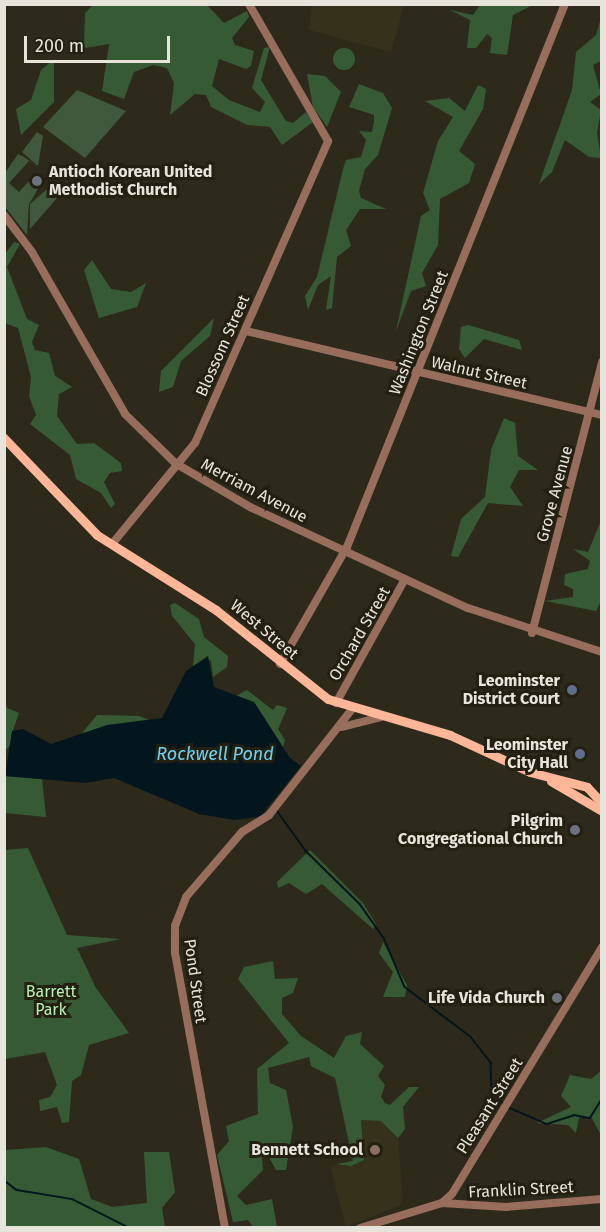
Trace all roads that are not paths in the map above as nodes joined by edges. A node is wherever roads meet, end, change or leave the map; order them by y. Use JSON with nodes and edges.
{"nodes":[{"id":1,"x":249,"y":4,"type":"edge"},
{"id":2,"x":565,"y":4,"type":"edge"},
{"id":3,"x":4,"y":215,"type":"edge"},
{"id":4,"x":246,"y":332,"type":"junction"},
{"id":5,"x":602,"y":362,"type":"edge"},
{"id":6,"x":417,"y":372,"type":"junction"},
{"id":7,"x":590,"y":412,"type":"junction"},
{"id":8,"x":602,"y":415,"type":"edge"},
{"id":9,"x":4,"y":438,"type":"edge"},
{"id":10,"x":179,"y":465,"type":"junction"},
{"id":11,"x":112,"y":544,"type":"junction"},
{"id":12,"x":345,"y":552,"type":"junction"},
{"id":13,"x":405,"y":579,"type":"junction"},
{"id":14,"x":532,"y":633,"type":"junction"},
{"id":15,"x":602,"y":652,"type":"edge"},
{"id":16,"x":280,"y":664,"type":"junction"},
{"id":17,"x":336,"y":703,"type":"junction"},
{"id":18,"x":352,"y":709,"type":"junction"},
{"id":19,"x":381,"y":717,"type":"junction"},
{"id":20,"x":341,"y":728,"type":"junction"},
{"id":21,"x":544,"y":776,"type":"junction"},
{"id":22,"x":591,"y":790,"type":"junction"},
{"id":23,"x":602,"y":793,"type":"edge"},
{"id":24,"x":602,"y":803,"type":"edge"},
{"id":25,"x":602,"y":811,"type":"edge"},
{"id":26,"x":602,"y":947,"type":"edge"},
{"id":27,"x":602,"y":1199,"type":"edge"},
{"id":28,"x":442,"y":1203,"type":"junction"},
{"id":29,"x":225,"y":1227,"type":"edge"},
{"id":30,"x":360,"y":1227,"type":"edge"}],
"edges":[{"from":1,"to":4,"type":"street","name":"Blossom Street"},
{"from":2,"to":6,"type":"street","name":"Washington Street"},
{"from":3,"to":10,"type":"street","name":"Merriam Avenue"},
{"from":4,"to":6,"type":"street","name":"Walnut Street"},
{"from":4,"to":10,"type":"street","name":"Blossom Street"},
{"from":5,"to":7,"type":"street","name":"Grove Avenue"},
{"from":6,"to":7,"type":"street","name":"Walnut Street"},
{"from":6,"to":12,"type":"street","name":"Washington Street"},
{"from":7,"to":8,"type":"street","name":"Walnut Street"},
{"from":7,"to":14,"type":"street","name":"Grove Avenue"},
{"from":9,"to":11,"type":"main road","name":"West Street"},
{"from":10,"to":11,"type":"street","name":"Blossom Street"},
{"from":10,"to":12,"type":"street","name":"Merriam Avenue"},
{"from":11,"to":16,"type":"main road","name":"West Street"},
{"from":12,"to":13,"type":"street","name":"Merriam Avenue"},
{"from":12,"to":16,"type":"street","name":"Washington Street"},
{"from":13,"to":14,"type":"street","name":"Merriam Avenue"},
{"from":13,"to":17,"type":"street","name":"Orchard Street"},
{"from":14,"to":15,"type":"street","name":"Merriam Avenue"},
{"from":16,"to":17,"type":"main road","name":"West Street"},
{"from":17,"to":18,"type":"main road","name":"West Street"},
{"from":18,"to":19,"type":"main road","name":"West Street"},
{"from":18,"to":20,"type":"street","name":"Pond Street"},
{"from":19,"to":20,"type":"street"},
{"from":19,"to":21,"type":"main road","name":"West Street"},
{"from":20,"to":29,"type":"street","name":"Pond Street"},
{"from":21,"to":22,"type":"main road","name":"West Street"},
{"from":21,"to":25,"type":"main road","name":"West Street"},
{"from":22,"to":23,"type":"main road","name":"West Street"},
{"from":22,"to":24,"type":"main road"},
{"from":26,"to":28,"type":"street","name":"Pleasant Street"},
{"from":27,"to":28,"type":"street","name":"Franklin Street"},
{"from":28,"to":30,"type":"street"}]}
